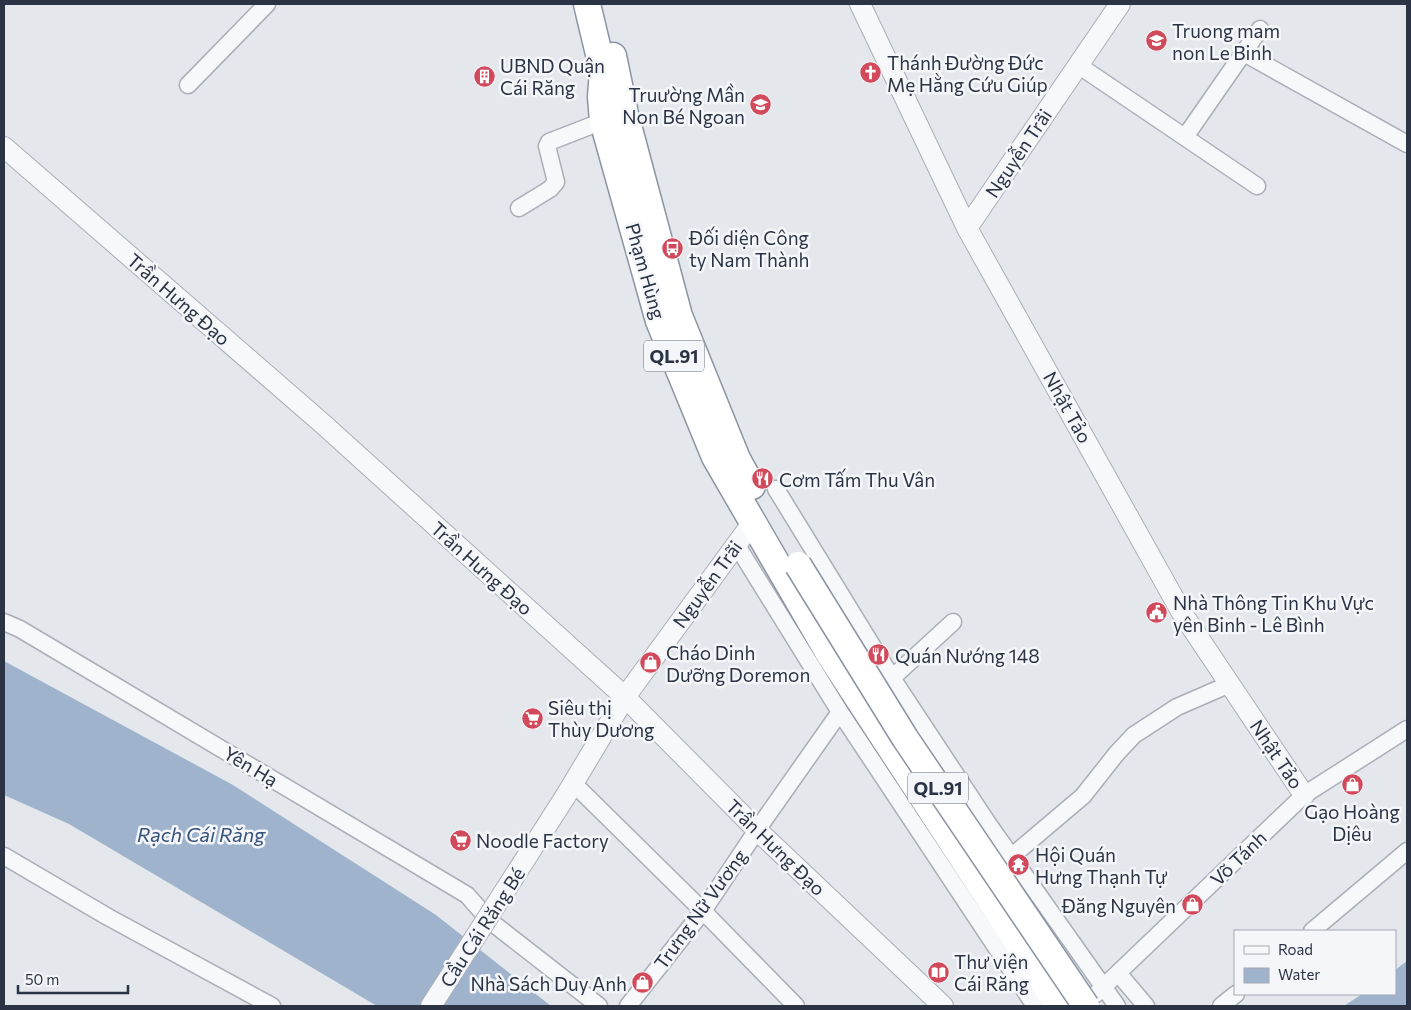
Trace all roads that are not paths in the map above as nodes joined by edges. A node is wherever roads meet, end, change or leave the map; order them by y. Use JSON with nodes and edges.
{"nodes":[{"id":1,"x":267,"y":4,"type":"edge"},
{"id":2,"x":587,"y":4,"type":"edge"},
{"id":3,"x":601,"y":4,"type":"edge"},
{"id":4,"x":860,"y":4,"type":"edge"},
{"id":5,"x":1120,"y":4,"type":"edge"},
{"id":6,"x":1260,"y":29,"type":"dead end"},
{"id":7,"x":1244,"y":52,"type":"junction"},
{"id":8,"x":1078,"y":65,"type":"junction"},
{"id":9,"x":188,"y":85,"type":"dead end"},
{"id":10,"x":614,"y":118,"type":"junction"},
{"id":11,"x":1185,"y":137,"type":"junction"},
{"id":12,"x":1407,"y":144,"type":"edge"},
{"id":13,"x":4,"y":148,"type":"edge"},
{"id":14,"x":1257,"y":186,"type":"dead end"},
{"id":15,"x":519,"y":208,"type":"dead end"},
{"id":16,"x":967,"y":228,"type":"junction"},
{"id":17,"x":776,"y":489,"type":"dead end"},
{"id":18,"x":753,"y":522,"type":"junction"},
{"id":19,"x":736,"y":544,"type":"junction"},
{"id":20,"x":791,"y":570,"type":"junction"},
{"id":21,"x":4,"y":622,"type":"edge"},
{"id":22,"x":953,"y":622,"type":"dead end"},
{"id":23,"x":892,"y":678,"type":"junction"},
{"id":24,"x":1230,"y":684,"type":"junction"},
{"id":25,"x":625,"y":697,"type":"junction"},
{"id":26,"x":840,"y":712,"type":"junction"},
{"id":27,"x":1407,"y":729,"type":"edge"},
{"id":28,"x":569,"y":790,"type":"junction"},
{"id":29,"x":1304,"y":795,"type":"junction"},
{"id":30,"x":757,"y":830,"type":"junction"},
{"id":31,"x":1407,"y":851,"type":"edge"},
{"id":32,"x":4,"y":856,"type":"edge"},
{"id":33,"x":1011,"y":857,"type":"junction"},
{"id":34,"x":703,"y":911,"type":"junction"},
{"id":35,"x":1313,"y":930,"type":"edge"},
{"id":36,"x":1118,"y":973,"type":"junction"},
{"id":37,"x":1104,"y":987,"type":"junction"},
{"id":38,"x":1235,"y":995,"type":"edge"},
{"id":39,"x":935,"y":1003,"type":"edge"},
{"id":40,"x":272,"y":1006,"type":"edge"},
{"id":41,"x":431,"y":1006,"type":"edge"},
{"id":42,"x":599,"y":1006,"type":"edge"},
{"id":43,"x":628,"y":1006,"type":"edge"},
{"id":44,"x":796,"y":1006,"type":"edge"},
{"id":45,"x":1035,"y":1006,"type":"edge"},
{"id":46,"x":1059,"y":1006,"type":"edge"},
{"id":47,"x":1085,"y":1006,"type":"edge"},
{"id":48,"x":1117,"y":1006,"type":"edge"},
{"id":49,"x":1146,"y":1006,"type":"edge"},
{"id":50,"x":1221,"y":1006,"type":"edge"}],
"edges":[{"from":1,"to":9,"type":"street"},
{"from":2,"to":10,"type":"highway","name":"Phạm Hùng","number":"QL.91"},
{"from":3,"to":10,"type":"highway","name":"Phạm Hùng","number":"QL.91"},
{"from":4,"to":16,"type":"street","name":"Nhật Tảo"},
{"from":5,"to":8,"type":"street","name":"Nguyễn Trãi"},
{"from":6,"to":7,"type":"street"},
{"from":7,"to":11,"type":"street"},
{"from":7,"to":12,"type":"street"},
{"from":8,"to":11,"type":"street"},
{"from":8,"to":16,"type":"street","name":"Nguyễn Trãi"},
{"from":10,"to":15,"type":"street"},
{"from":10,"to":18,"type":"highway","name":"Phạm Hùng","number":"QL.91"},
{"from":10,"to":20,"type":"highway","name":"Phạm Hùng","number":"QL.91"},
{"from":11,"to":14,"type":"street"},
{"from":13,"to":25,"type":"street","name":"Trần Hưng Đạo"},
{"from":16,"to":24,"type":"street","name":"Nhật Tảo"},
{"from":17,"to":23,"type":"street"},
{"from":18,"to":19,"type":"street","name":"Nguyễn Trãi"},
{"from":18,"to":20,"type":"highway","name":"Phạm Hùng","number":"QL.91"},
{"from":19,"to":25,"type":"street","name":"Nguyễn Trãi"},
{"from":19,"to":26,"type":"street"},
{"from":20,"to":46,"type":"highway","number":"QL.91"},
{"from":20,"to":47,"type":"highway","number":"QL.91","bridge":true},
{"from":21,"to":42,"type":"street","name":"Yên Hạ"},
{"from":22,"to":23,"type":"street"},
{"from":23,"to":33,"type":"street"},
{"from":24,"to":29,"type":"street","name":"Nhật Tảo"},
{"from":24,"to":33,"type":"street"},
{"from":25,"to":28,"type":"street","name":"Nguyễn Trãi"},
{"from":25,"to":30,"type":"street","name":"Trần Hưng Đạo"},
{"from":26,"to":30,"type":"street","name":"Trưng Nữ Vương"},
{"from":26,"to":45,"type":"street"},
{"from":27,"to":29,"type":"street","name":"Võ Tánh"},
{"from":28,"to":34,"type":"street"},
{"from":28,"to":41,"type":"street","name":"Cầu Cái Răng Bé","bridge":true},
{"from":29,"to":36,"type":"street","name":"Võ Tánh"},
{"from":30,"to":34,"type":"street","name":"Trưng Nữ Vương"},
{"from":30,"to":39,"type":"street","name":"Trần Hưng Đạo"},
{"from":31,"to":35,"type":"street"},
{"from":32,"to":40,"type":"street"},
{"from":33,"to":37,"type":"street"},
{"from":34,"to":43,"type":"street","name":"Trưng Nữ Vương"},
{"from":34,"to":44,"type":"street"},
{"from":36,"to":37,"type":"street","name":"Võ Tánh"},
{"from":36,"to":49,"type":"street"},
{"from":37,"to":47,"type":"street","name":"Võ Tánh"},
{"from":37,"to":48,"type":"street"},
{"from":38,"to":50,"type":"street"}]}
